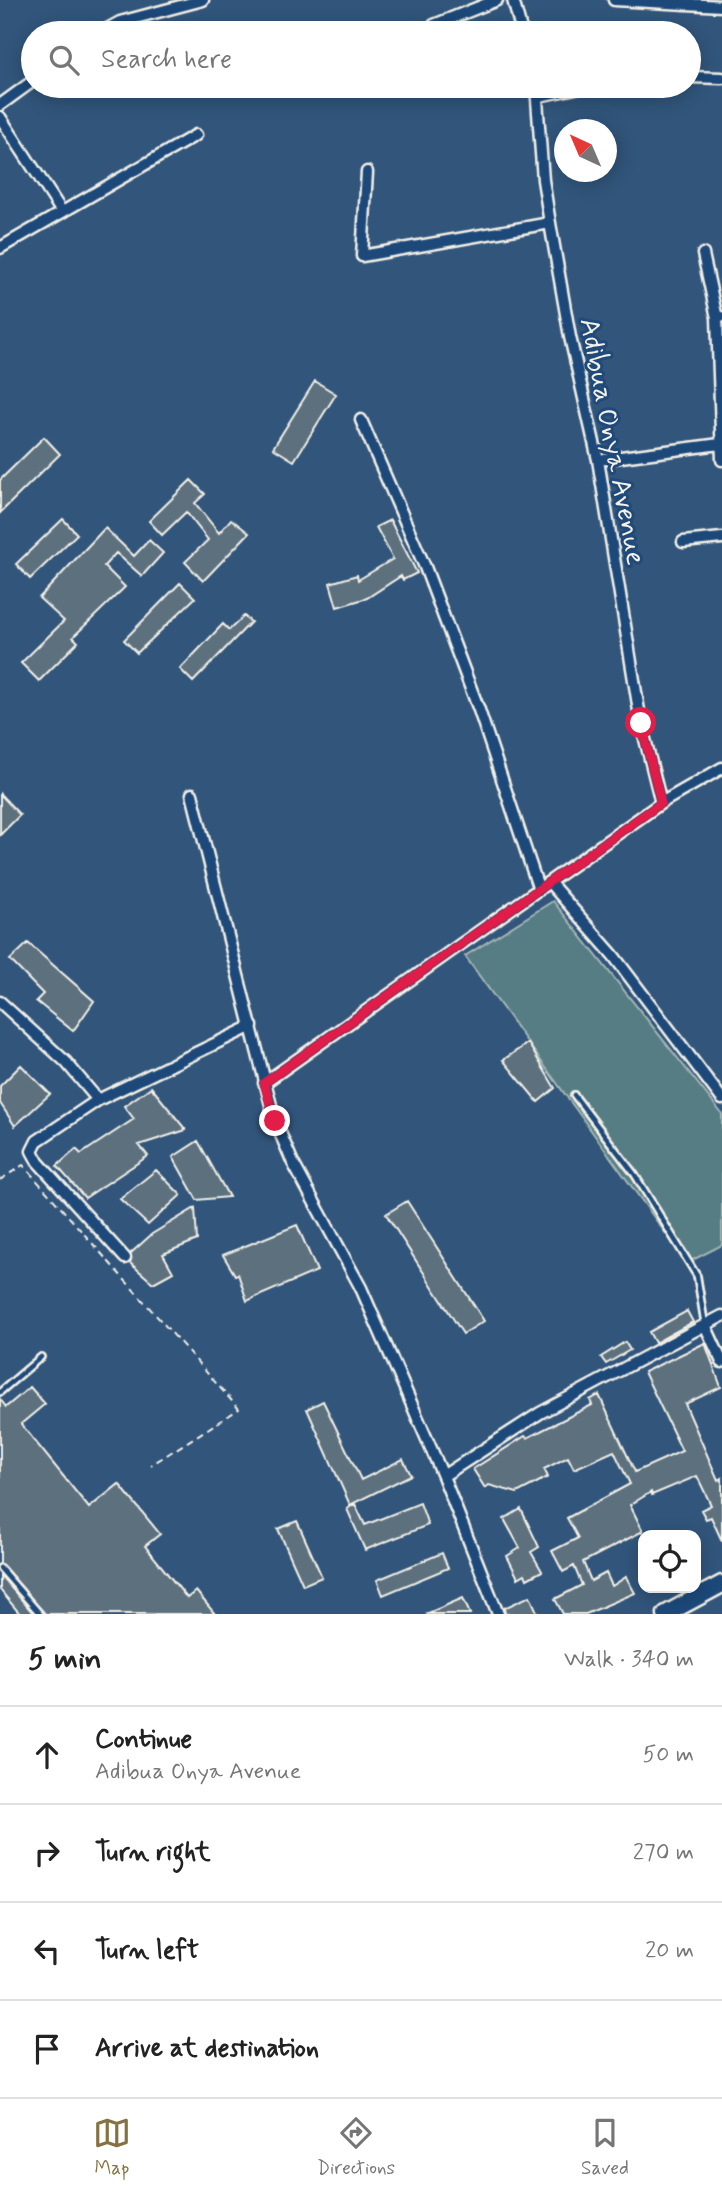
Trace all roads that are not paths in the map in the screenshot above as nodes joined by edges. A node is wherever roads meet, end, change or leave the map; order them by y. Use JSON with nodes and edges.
{"nodes":[{"id":1,"x":203,"y":0,"type":"edge"},
{"id":2,"x":497,"y":0,"type":"edge"},
{"id":3,"x":513,"y":0,"type":"edge"},
{"id":4,"x":614,"y":0,"type":"edge"},
{"id":5,"x":722,"y":6,"type":"edge"},
{"id":6,"x":124,"y":21,"type":"edge"},
{"id":7,"x":444,"y":21,"type":"edge"},
{"id":8,"x":519,"y":21,"type":"edge"},
{"id":9,"x":701,"y":77,"type":"edge"},
{"id":10,"x":722,"y":78,"type":"edge"},
{"id":11,"x":21,"y":90,"type":"edge"},
{"id":12,"x":538,"y":98,"type":"edge"},
{"id":13,"x":0,"y":106,"type":"edge"},
{"id":14,"x":0,"y":117,"type":"edge"},
{"id":15,"x":196,"y":135,"type":"dead end"},
{"id":16,"x":366,"y":172,"type":"dead end"},
{"id":17,"x":62,"y":212,"type":"junction"},
{"id":18,"x":550,"y":222,"type":"junction"},
{"id":19,"x":0,"y":248,"type":"edge"},
{"id":20,"x":703,"y":254,"type":"dead end"},
{"id":21,"x":720,"y":318,"type":"edge"},
{"id":22,"x":361,"y":420,"type":"dead end"},
{"id":23,"x":720,"y":444,"type":"junction"},
{"id":24,"x":598,"y":460,"type":"junction"},
{"id":25,"x":722,"y":460,"type":"edge"},
{"id":26,"x":722,"y":538,"type":"edge"},
{"id":27,"x":683,"y":542,"type":"dead end"},
{"id":28,"x":722,"y":768,"type":"edge"},
{"id":29,"x":192,"y":794,"type":"dead end"},
{"id":30,"x":661,"y":803,"type":"junction"},
{"id":31,"x":550,"y":883,"type":"junction"},
{"id":32,"x":539,"y":890,"type":"junction"},
{"id":33,"x":0,"y":1002,"type":"edge"},
{"id":34,"x":252,"y":1026,"type":"junction"},
{"id":35,"x":264,"y":1083,"type":"junction"},
{"id":36,"x":575,"y":1095,"type":"dead end"},
{"id":37,"x":99,"y":1100,"type":"junction"},
{"id":38,"x":722,"y":1100,"type":"edge"},
{"id":39,"x":125,"y":1258,"type":"dead end"},
{"id":40,"x":722,"y":1316,"type":"edge"},
{"id":41,"x":705,"y":1325,"type":"junction"},
{"id":42,"x":41,"y":1357,"type":"dead end"},
{"id":43,"x":722,"y":1362,"type":"edge"},
{"id":44,"x":0,"y":1392,"type":"edge"},
{"id":45,"x":443,"y":1476,"type":"junction"},
{"id":46,"x":0,"y":1568,"type":"edge"},
{"id":47,"x":722,"y":1584,"type":"edge"},
{"id":48,"x":40,"y":1614,"type":"edge"},
{"id":49,"x":498,"y":1614,"type":"edge"},
{"id":50,"x":666,"y":1614,"type":"edge"}],
"edges":[{"from":1,"to":6,"type":"street"},
{"from":2,"to":7,"type":"street"},
{"from":3,"to":8,"type":"street"},
{"from":4,"to":5,"type":"street"},
{"from":9,"to":10,"type":"street"},
{"from":11,"to":13,"type":"street"},
{"from":12,"to":18,"type":"street","name":"Adibua Onya Avenue"},
{"from":14,"to":17,"type":"street"},
{"from":15,"to":17,"type":"street"},
{"from":16,"to":18,"type":"street"},
{"from":17,"to":19,"type":"street"},
{"from":18,"to":24,"type":"street","name":"Adibua Onya Avenue"},
{"from":20,"to":21,"type":"street"},
{"from":21,"to":23,"type":"street"},
{"from":22,"to":32,"type":"street"},
{"from":23,"to":24,"type":"street"},
{"from":23,"to":25,"type":"street"},
{"from":24,"to":30,"type":"street","name":"Adibua Onya Avenue"},
{"from":26,"to":27,"type":"street"},
{"from":28,"to":30,"type":"street"},
{"from":29,"to":34,"type":"street"},
{"from":30,"to":31,"type":"street"},
{"from":31,"to":32,"type":"street"},
{"from":31,"to":38,"type":"street"},
{"from":32,"to":35,"type":"street"},
{"from":33,"to":37,"type":"street"},
{"from":34,"to":35,"type":"street"},
{"from":34,"to":37,"type":"street"},
{"from":35,"to":45,"type":"street"},
{"from":36,"to":41,"type":"lane"},
{"from":37,"to":39,"type":"street"},
{"from":40,"to":41,"type":"street"},
{"from":41,"to":43,"type":"street"},
{"from":41,"to":45,"type":"street"},
{"from":42,"to":44,"type":"lane"},
{"from":45,"to":49,"type":"street"},
{"from":46,"to":48,"type":"lane"},
{"from":47,"to":50,"type":"main road"}]}
